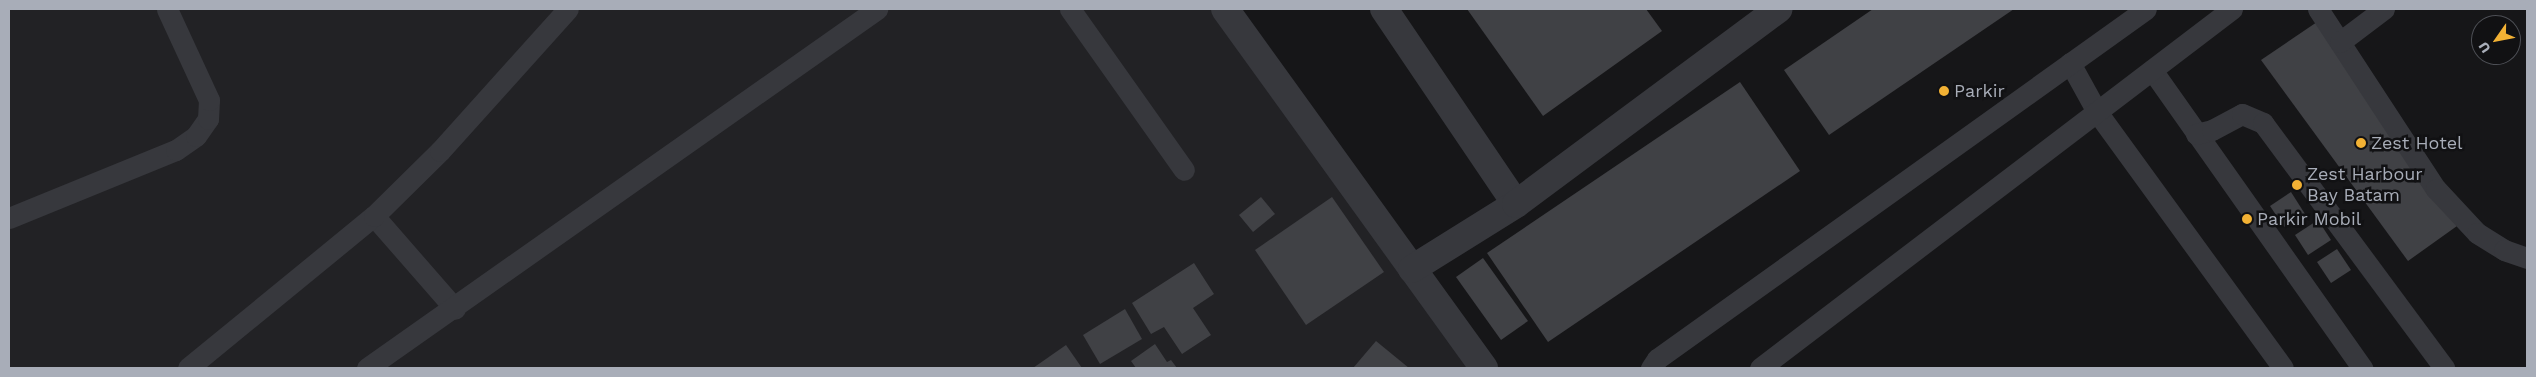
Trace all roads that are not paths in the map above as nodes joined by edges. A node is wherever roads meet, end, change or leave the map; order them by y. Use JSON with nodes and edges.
{"nodes":[{"id":1,"x":167,"y":9,"type":"edge"},
{"id":2,"x":568,"y":9,"type":"edge"},
{"id":3,"x":877,"y":9,"type":"edge"},
{"id":4,"x":1070,"y":9,"type":"edge"},
{"id":5,"x":1225,"y":9,"type":"edge"},
{"id":6,"x":1384,"y":9,"type":"edge"},
{"id":7,"x":1779,"y":9,"type":"edge"},
{"id":8,"x":2146,"y":9,"type":"edge"},
{"id":9,"x":2232,"y":9,"type":"edge"},
{"id":10,"x":2318,"y":9,"type":"edge"},
{"id":11,"x":2384,"y":9,"type":"edge"},
{"id":12,"x":2340,"y":42,"type":"junction"},
{"id":13,"x":2070,"y":63,"type":"junction"},
{"id":14,"x":2152,"y":70,"type":"junction"},
{"id":15,"x":2097,"y":112,"type":"junction"},
{"id":16,"x":2196,"y":134,"type":"junction"},
{"id":17,"x":1184,"y":170,"type":"dead end"},
{"id":18,"x":1516,"y":204,"type":"junction"},
{"id":19,"x":374,"y":216,"type":"junction"},
{"id":20,"x":9,"y":218,"type":"edge"},
{"id":21,"x":2527,"y":258,"type":"edge"},
{"id":22,"x":1412,"y":269,"type":"junction"},
{"id":23,"x":455,"y":309,"type":"junction"},
{"id":24,"x":188,"y":368,"type":"edge"},
{"id":25,"x":367,"y":368,"type":"edge"},
{"id":26,"x":1484,"y":368,"type":"edge"},
{"id":27,"x":1651,"y":368,"type":"edge"},
{"id":28,"x":1760,"y":368,"type":"edge"},
{"id":29,"x":2283,"y":368,"type":"edge"},
{"id":30,"x":2362,"y":368,"type":"edge"},
{"id":31,"x":2444,"y":368,"type":"edge"}],
"edges":[{"from":1,"to":20,"type":"lane"},
{"from":2,"to":19,"type":"lane"},
{"from":3,"to":23,"type":"lane"},
{"from":4,"to":17,"type":"lane"},
{"from":5,"to":22,"type":"street"},
{"from":6,"to":18,"type":"street"},
{"from":7,"to":18,"type":"street"},
{"from":8,"to":13,"type":"lane"},
{"from":9,"to":14,"type":"lane"},
{"from":10,"to":12,"type":"lane"},
{"from":11,"to":12,"type":"lane"},
{"from":12,"to":21,"type":"lane"},
{"from":13,"to":15,"type":"lane"},
{"from":13,"to":27,"type":"lane"},
{"from":14,"to":15,"type":"lane"},
{"from":14,"to":16,"type":"lane"},
{"from":15,"to":28,"type":"lane"},
{"from":15,"to":29,"type":"lane"},
{"from":16,"to":30,"type":"lane"},
{"from":16,"to":31,"type":"lane"},
{"from":18,"to":22,"type":"street"},
{"from":19,"to":23,"type":"lane"},
{"from":19,"to":24,"type":"lane"},
{"from":22,"to":26,"type":"street"},
{"from":23,"to":25,"type":"lane"}]}
